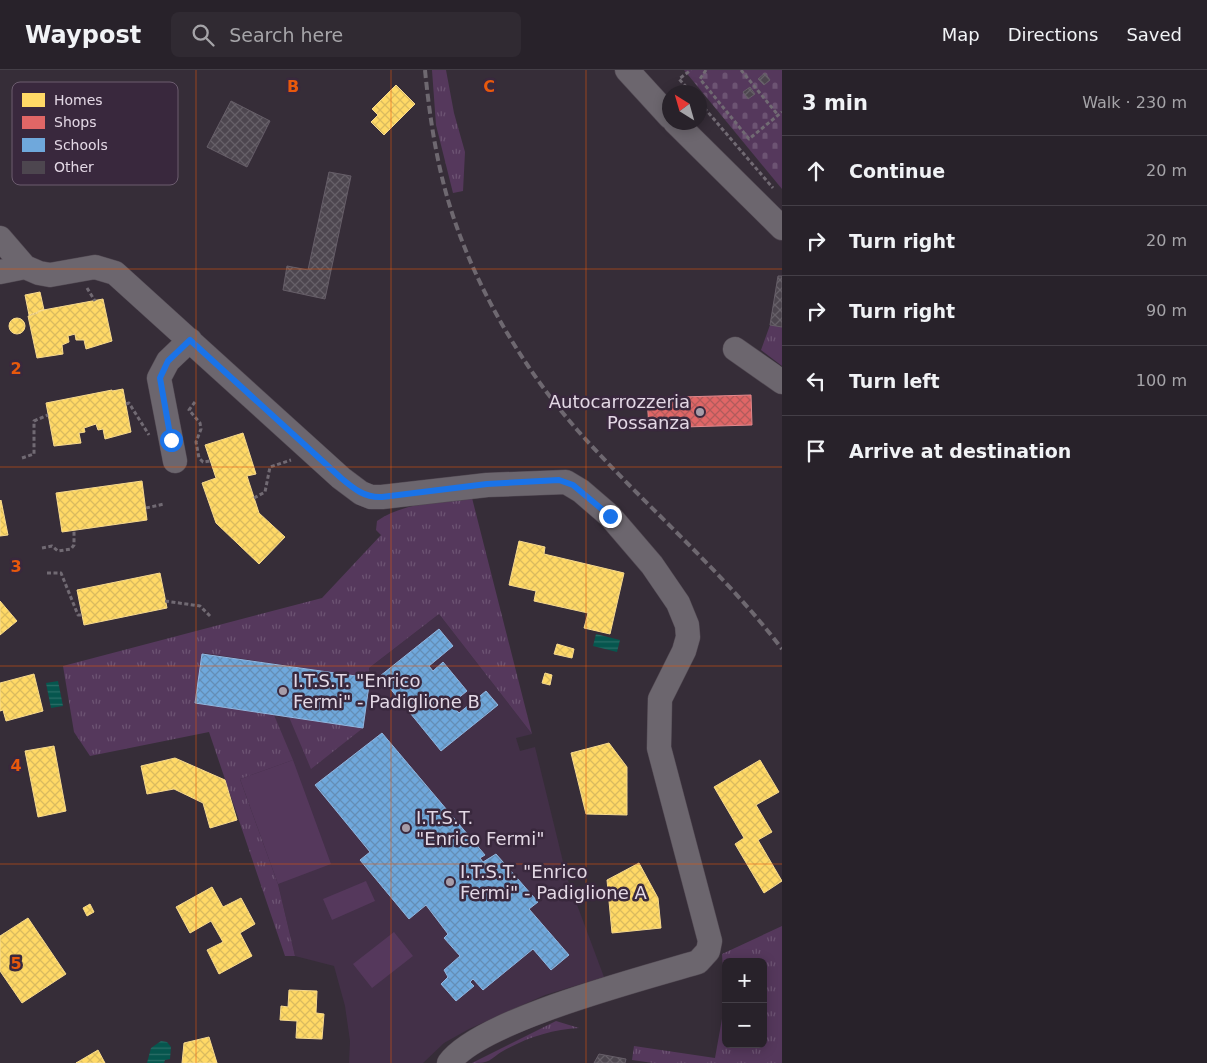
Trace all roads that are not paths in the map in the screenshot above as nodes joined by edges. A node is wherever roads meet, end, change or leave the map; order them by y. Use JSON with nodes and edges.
{"nodes":[{"id":1,"x":627,"y":70,"type":"edge"},
{"id":2,"x":662,"y":108,"type":"edge"},
{"id":3,"x":683,"y":130,"type":"edge"},
{"id":4,"x":782,"y":228,"type":"edge"},
{"id":5,"x":0,"y":238,"type":"edge"},
{"id":6,"x":25,"y":268,"type":"junction"},
{"id":7,"x":0,"y":272,"type":"edge"},
{"id":8,"x":190,"y":340,"type":"junction"},
{"id":9,"x":735,"y":349,"type":"dead end"},
{"id":10,"x":782,"y":382,"type":"edge"},
{"id":11,"x":175,"y":461,"type":"dead end"},
{"id":12,"x":449,"y":1063,"type":"edge"}],
"edges":[{"from":1,"to":2,"type":"street"},
{"from":3,"to":4,"type":"street"},
{"from":5,"to":6,"type":"street"},
{"from":6,"to":7,"type":"street"},
{"from":6,"to":8,"type":"street"},
{"from":8,"to":11,"type":"street"},
{"from":8,"to":12,"type":"street"},
{"from":9,"to":10,"type":"street"}]}
